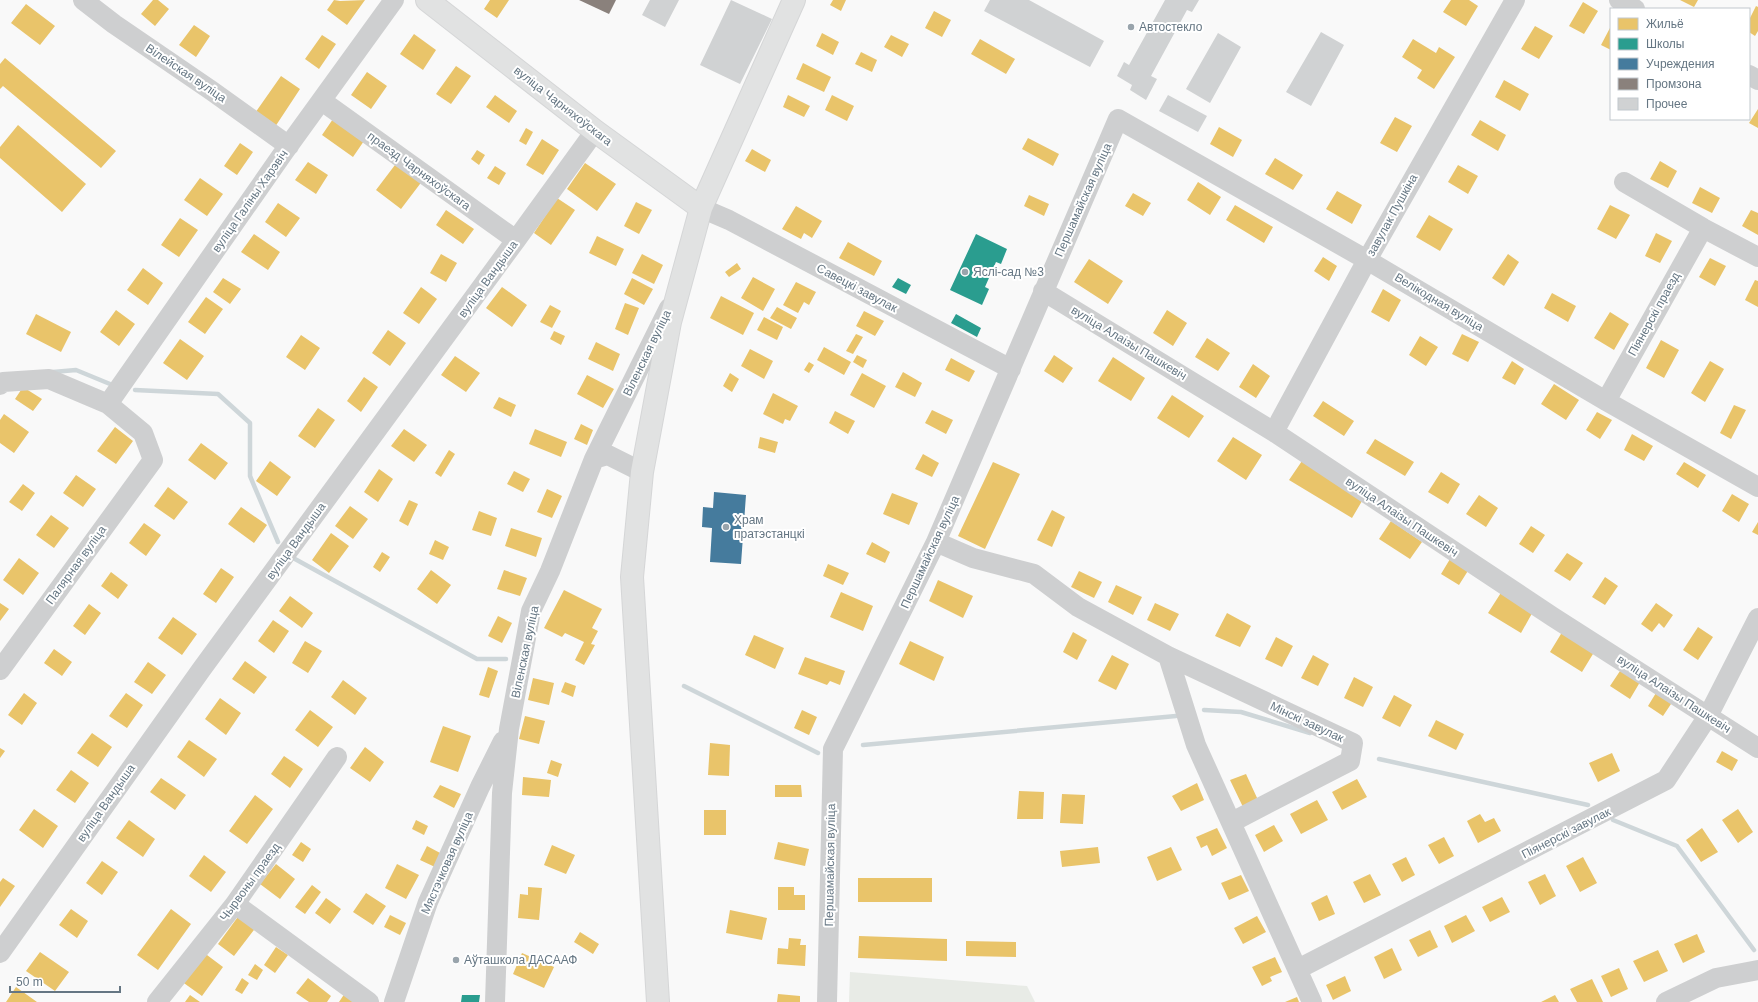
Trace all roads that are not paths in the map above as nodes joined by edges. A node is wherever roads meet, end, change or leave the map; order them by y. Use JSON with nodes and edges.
{"nodes":[{"id":1,"x":83,"y":0,"type":"edge"},
{"id":2,"x":394,"y":0,"type":"edge"},
{"id":3,"x":427,"y":0,"type":"edge"},
{"id":4,"x":794,"y":0,"type":"edge"},
{"id":5,"x":1515,"y":0,"type":"edge"},
{"id":6,"x":1619,"y":0,"type":"edge"},
{"id":7,"x":1632,"y":8,"type":"edge"},
{"id":8,"x":322,"y":101,"type":"junction"},
{"id":9,"x":1118,"y":119,"type":"joint"},
{"id":10,"x":595,"y":131,"type":"junction"},
{"id":11,"x":289,"y":146,"type":"junction"},
{"id":12,"x":1624,"y":182,"type":"dead end"},
{"id":13,"x":701,"y":208,"type":"junction"},
{"id":14,"x":1703,"y":228,"type":"junction"},
{"id":15,"x":516,"y":240,"type":"junction"},
{"id":16,"x":1758,"y":257,"type":"edge"},
{"id":17,"x":1367,"y":260,"type":"junction"},
{"id":18,"x":680,"y":285,"type":"junction"},
{"id":19,"x":1043,"y":291,"type":"junction"},
{"id":20,"x":1011,"y":369,"type":"junction"},
{"id":21,"x":0,"y":385,"type":"edge"},
{"id":22,"x":1606,"y":401,"type":"junction"},
{"id":23,"x":108,"y":404,"type":"junction"},
{"id":24,"x":1274,"y":432,"type":"junction"},
{"id":25,"x":594,"y":459,"type":"junction"},
{"id":26,"x":642,"y":472,"type":"junction"},
{"id":27,"x":1758,"y":487,"type":"edge"},
{"id":28,"x":936,"y":542,"type":"junction"},
{"id":29,"x":1758,"y":618,"type":"edge"},
{"id":30,"x":1168,"y":656,"type":"junction"},
{"id":31,"x":0,"y":670,"type":"edge"},
{"id":32,"x":1708,"y":716,"type":"junction"},
{"id":33,"x":509,"y":728,"type":"junction"},
{"id":34,"x":1758,"y":748,"type":"edge"},
{"id":35,"x":337,"y":757,"type":"dead end"},
{"id":36,"x":480,"y":787,"type":"junction"},
{"id":37,"x":502,"y":793,"type":"junction"},
{"id":38,"x":1232,"y":822,"type":"junction"},
{"id":39,"x":235,"y":904,"type":"junction"},
{"id":40,"x":0,"y":953,"type":"edge"},
{"id":41,"x":1298,"y":969,"type":"junction"},
{"id":42,"x":1758,"y":970,"type":"edge"},
{"id":43,"x":157,"y":1002,"type":"edge"},
{"id":44,"x":369,"y":1002,"type":"edge"},
{"id":45,"x":394,"y":1002,"type":"edge"},
{"id":46,"x":495,"y":1002,"type":"edge"},
{"id":47,"x":658,"y":1002,"type":"edge"},
{"id":48,"x":827,"y":1002,"type":"edge"},
{"id":49,"x":1312,"y":1002,"type":"edge"},
{"id":50,"x":1666,"y":1002,"type":"edge"}],
"edges":[{"from":1,"to":11,"type":"street","name":"Вілейская вуліца"},
{"from":2,"to":8,"type":"street","name":"вуліца Галіны Харэвіч"},
{"from":3,"to":10,"type":"main road","name":"вуліца Чарняхоўскага"},
{"from":4,"to":13,"type":"main road","name":"Віленская вуліца"},
{"from":5,"to":17,"type":"street","name":"завулак Пушкіна"},
{"from":6,"to":7,"type":"street"},
{"from":8,"to":11,"type":"street","name":"вуліца Галіны Харэвіч"},
{"from":8,"to":15,"type":"street","name":"праезд Чарняхоўскага"},
{"from":9,"to":17,"type":"street","name":"Велікодная вуліца"},
{"from":9,"to":19,"type":"street","name":"Першамайская вуліца"},
{"from":10,"to":13,"type":"main road","name":"вуліца Чарняхоўскага"},
{"from":10,"to":15,"type":"street","name":"вуліца Вандыша"},
{"from":11,"to":23,"type":"street","name":"вуліца Галіны Харэвіч"},
{"from":12,"to":14,"type":"street"},
{"from":13,"to":18,"type":"main road","name":"Віленская вуліца"},
{"from":13,"to":20,"type":"street","name":"Савецкі завулак"},
{"from":14,"to":16,"type":"street"},
{"from":14,"to":22,"type":"street","name":"Піянерскі праезд"},
{"from":15,"to":40,"type":"street","name":"вуліца Вандыша"},
{"from":17,"to":22,"type":"street","name":"Велікодная вуліца"},
{"from":17,"to":24,"type":"street","name":"завулак Пушкіна"},
{"from":18,"to":25,"type":"street","name":"Віленская вуліца"},
{"from":18,"to":26,"type":"main road","name":"Віленская вуліца"},
{"from":19,"to":20,"type":"street","name":"Першамайская вуліца"},
{"from":19,"to":24,"type":"street","name":"вуліца Алаізы Пашкевіч"},
{"from":20,"to":28,"type":"street","name":"Першамайская вуліца"},
{"from":21,"to":23,"type":"street"},
{"from":22,"to":27,"type":"street","name":"Велікодная вуліца"},
{"from":23,"to":31,"type":"street","name":"Палярная вуліца"},
{"from":24,"to":32,"type":"street","name":"вуліца Алаізы Пашкевіч"},
{"from":25,"to":26,"type":"street"},
{"from":25,"to":33,"type":"street","name":"Віленская вуліца"},
{"from":26,"to":47,"type":"main road","name":"Віленская вуліца"},
{"from":28,"to":30,"type":"street","name":"Мінскі завулак"},
{"from":28,"to":48,"type":"street","name":"Першамайская вуліца"},
{"from":29,"to":32,"type":"street","name":"Піянерскі завулак"},
{"from":30,"to":38,"type":"street"},
{"from":30,"to":38,"type":"street","name":"Мінскі завулак"},
{"from":32,"to":34,"type":"street","name":"вуліца Алаізы Пашкевіч"},
{"from":32,"to":41,"type":"street","name":"Піянерскі завулак"},
{"from":33,"to":36,"type":"street","name":"Мястэчковая вуліца"},
{"from":33,"to":37,"type":"street","name":"Віленская вуліца"},
{"from":35,"to":39,"type":"street","name":"Чырвоны праезд"},
{"from":36,"to":37,"type":"street"},
{"from":36,"to":45,"type":"street","name":"Мястэчковая вуліца"},
{"from":37,"to":46,"type":"street","name":"Віленская вуліца"},
{"from":38,"to":41,"type":"street"},
{"from":39,"to":43,"type":"street","name":"Чырвоны праезд"},
{"from":39,"to":44,"type":"street"},
{"from":41,"to":49,"type":"street"},
{"from":42,"to":50,"type":"street"}]}
